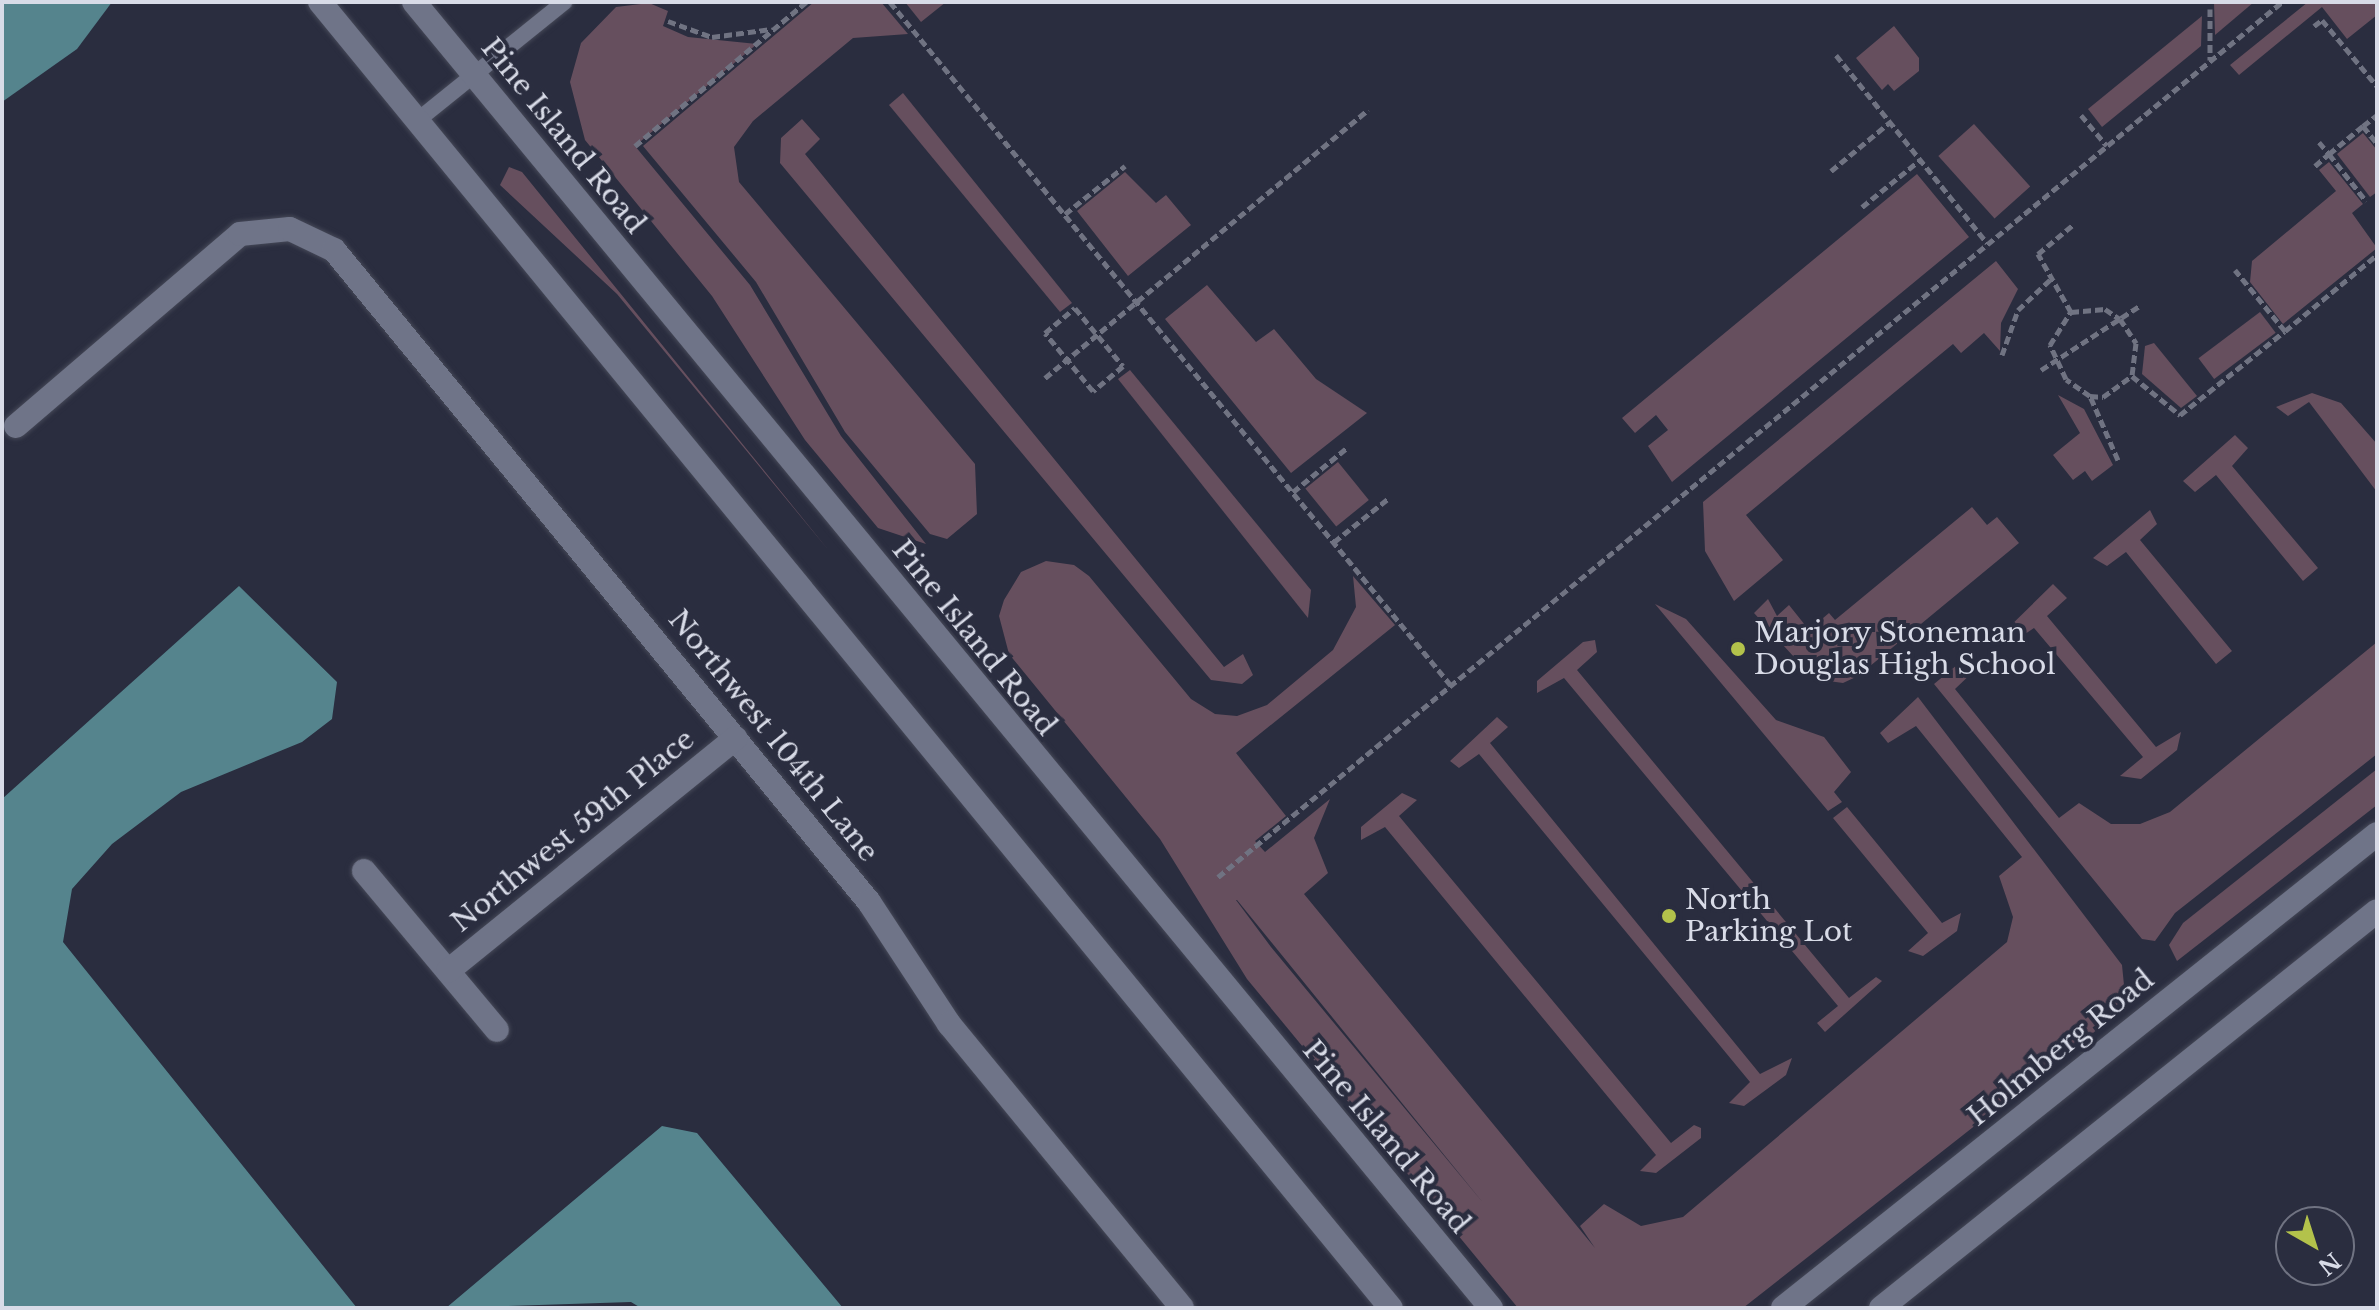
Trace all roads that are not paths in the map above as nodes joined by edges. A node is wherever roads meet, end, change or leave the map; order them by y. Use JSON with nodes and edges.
{"nodes":[{"id":1,"x":320,"y":2,"type":"edge"},
{"id":2,"x":414,"y":2,"type":"edge"},
{"id":3,"x":564,"y":2,"type":"edge"},
{"id":4,"x":474,"y":75,"type":"junction"},
{"id":5,"x":418,"y":120,"type":"junction"},
{"id":6,"x":16,"y":426,"type":"dead end"},
{"id":7,"x":736,"y":738,"type":"junction"},
{"id":8,"x":2377,"y":834,"type":"edge"},
{"id":9,"x":364,"y":871,"type":"dead end"},
{"id":10,"x":2377,"y":911,"type":"edge"},
{"id":11,"x":448,"y":971,"type":"junction"},
{"id":12,"x":497,"y":1030,"type":"dead end"},
{"id":13,"x":1182,"y":1308,"type":"edge"},
{"id":14,"x":1391,"y":1308,"type":"edge"},
{"id":15,"x":1491,"y":1308,"type":"edge"},
{"id":16,"x":1783,"y":1308,"type":"edge"},
{"id":17,"x":1881,"y":1308,"type":"edge"}],
"edges":[{"from":1,"to":5,"type":"street"},
{"from":2,"to":4,"type":"street","name":"Pine Island Road"},
{"from":3,"to":4,"type":"lane"},
{"from":4,"to":5,"type":"lane"},
{"from":4,"to":15,"type":"street","name":"Pine Island Road"},
{"from":5,"to":14,"type":"street"},
{"from":6,"to":7,"type":"street","name":"Northwest 104th Lane"},
{"from":7,"to":11,"type":"street","name":"Northwest 59th Place"},
{"from":7,"to":13,"type":"street","name":"Northwest 104th Lane"},
{"from":8,"to":16,"type":"street","name":"Holmberg Road"},
{"from":9,"to":11,"type":"street","name":"Northwest 59th Place"},
{"from":10,"to":17,"type":"street"},
{"from":11,"to":12,"type":"street","name":"Northwest 59th Place"}]}
